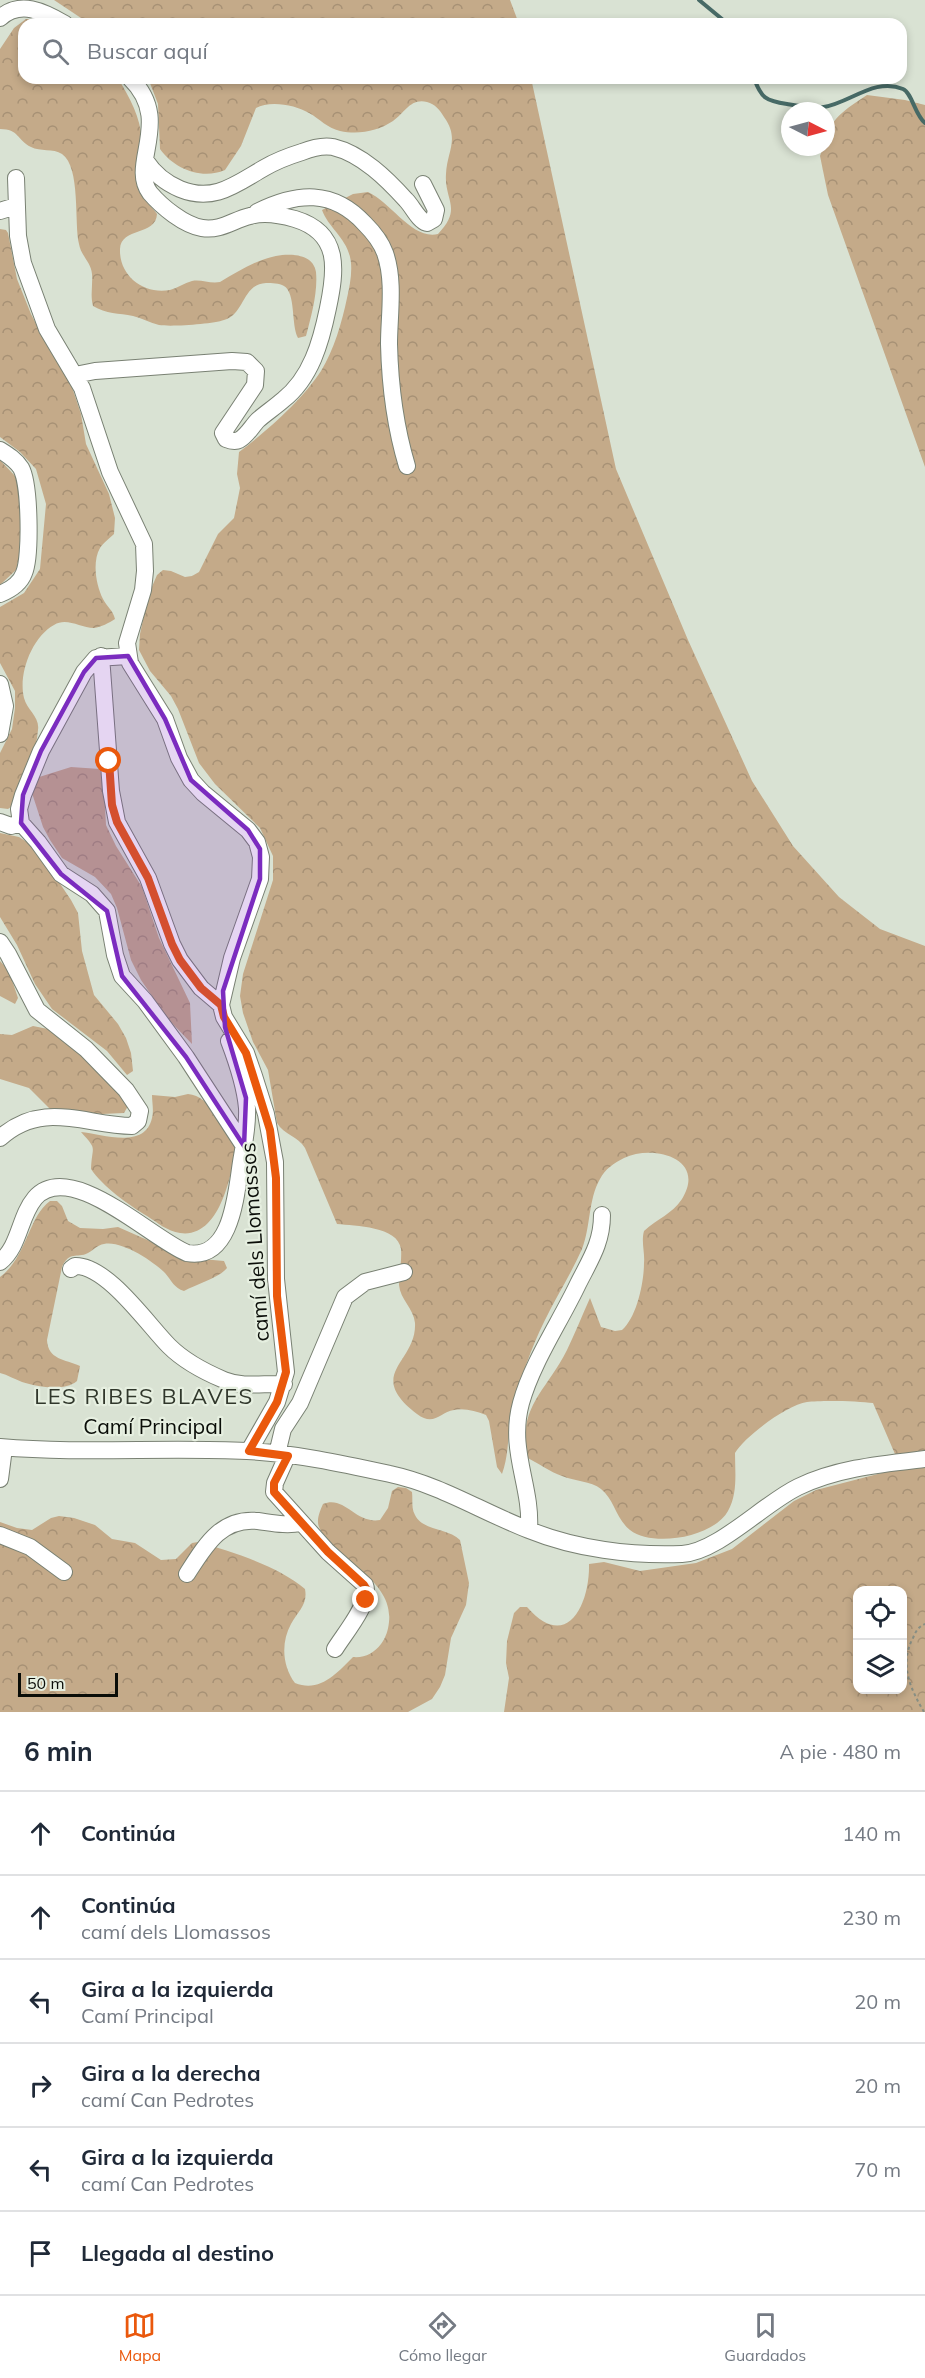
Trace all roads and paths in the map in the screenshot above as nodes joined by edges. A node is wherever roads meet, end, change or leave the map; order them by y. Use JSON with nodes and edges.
{"nodes":[{"id":1,"x":0,"y":18,"type":"edge"},
{"id":2,"x":54,"y":18,"type":"edge"},
{"id":3,"x":136,"y":84,"type":"edge"},
{"id":4,"x":146,"y":161,"type":"junction"},
{"id":5,"x":16,"y":178,"type":"dead end"},
{"id":6,"x":423,"y":184,"type":"dead end"},
{"id":7,"x":8,"y":209,"type":"edge"},
{"id":8,"x":248,"y":216,"type":"junction"},
{"id":9,"x":75,"y":375,"type":"junction"},
{"id":10,"x":0,"y":450,"type":"edge"},
{"id":11,"x":407,"y":466,"type":"dead end"},
{"id":12,"x":0,"y":594,"type":"edge"},
{"id":13,"x":101,"y":656,"type":"junction"},
{"id":14,"x":128,"y":656,"type":"junction"},
{"id":15,"x":0,"y":684,"type":"edge"},
{"id":16,"x":0,"y":734,"type":"edge"},
{"id":17,"x":0,"y":822,"type":"edge"},
{"id":18,"x":21,"y":823,"type":"junction"},
{"id":19,"x":0,"y":942,"type":"edge"},
{"id":20,"x":223,"y":1011,"type":"junction"},
{"id":21,"x":0,"y":1138,"type":"edge"},
{"id":22,"x":244,"y":1146,"type":"junction"},
{"id":23,"x":602,"y":1215,"type":"dead end"},
{"id":24,"x":0,"y":1262,"type":"edge"},
{"id":25,"x":71,"y":1269,"type":"dead end"},
{"id":26,"x":404,"y":1272,"type":"dead end"},
{"id":27,"x":284,"y":1384,"type":"junction"},
{"id":28,"x":2,"y":1447,"type":"edge"},
{"id":29,"x":249,"y":1451,"type":"junction"},
{"id":30,"x":282,"y":1455,"type":"junction"},
{"id":31,"x":925,"y":1459,"type":"edge"},
{"id":32,"x":0,"y":1479,"type":"edge"},
{"id":33,"x":301,"y":1523,"type":"junction"},
{"id":34,"x":529,"y":1530,"type":"junction"},
{"id":35,"x":0,"y":1535,"type":"edge"},
{"id":36,"x":64,"y":1572,"type":"dead end"},
{"id":37,"x":187,"y":1574,"type":"dead end"},
{"id":38,"x":925,"y":1624,"type":"edge"},
{"id":39,"x":334,"y":1649,"type":"dead end"},
{"id":40,"x":924,"y":1712,"type":"edge"}],
"edges":[{"from":1,"to":2,"type":"street"},
{"from":3,"to":4,"type":"street"},
{"from":4,"to":6,"type":"street"},
{"from":4,"to":8,"type":"street"},
{"from":5,"to":7,"type":"street"},
{"from":7,"to":9,"type":"street"},
{"from":8,"to":9,"type":"street"},
{"from":8,"to":11,"type":"street"},
{"from":9,"to":14,"type":"street"},
{"from":10,"to":12,"type":"street"},
{"from":13,"to":14,"type":"street"},
{"from":13,"to":18,"type":"street"},
{"from":13,"to":20,"type":"street","name":"camí dels Llomassos"},
{"from":14,"to":20,"type":"street"},
{"from":15,"to":16,"type":"street"},
{"from":17,"to":18,"type":"street"},
{"from":18,"to":22,"type":"street"},
{"from":19,"to":21,"type":"street"},
{"from":20,"to":22,"type":"street"},
{"from":20,"to":27,"type":"street","name":"camí dels Llomassos"},
{"from":22,"to":24,"type":"street"},
{"from":23,"to":34,"type":"street"},
{"from":25,"to":27,"type":"street"},
{"from":26,"to":30,"type":"street"},
{"from":27,"to":29,"type":"street","name":"camí dels Llomassos"},
{"from":28,"to":29,"type":"street","name":"Camí Principal"},
{"from":28,"to":32,"type":"street"},
{"from":29,"to":30,"type":"street","name":"Camí Principal"},
{"from":30,"to":33,"type":"street"},
{"from":30,"to":34,"type":"street","name":"Camí Principal"},
{"from":31,"to":34,"type":"street","name":"Camí Principal"},
{"from":33,"to":37,"type":"street"},
{"from":33,"to":39,"type":"street"},
{"from":35,"to":36,"type":"street"},
{"from":38,"to":40,"type":"path"}]}
